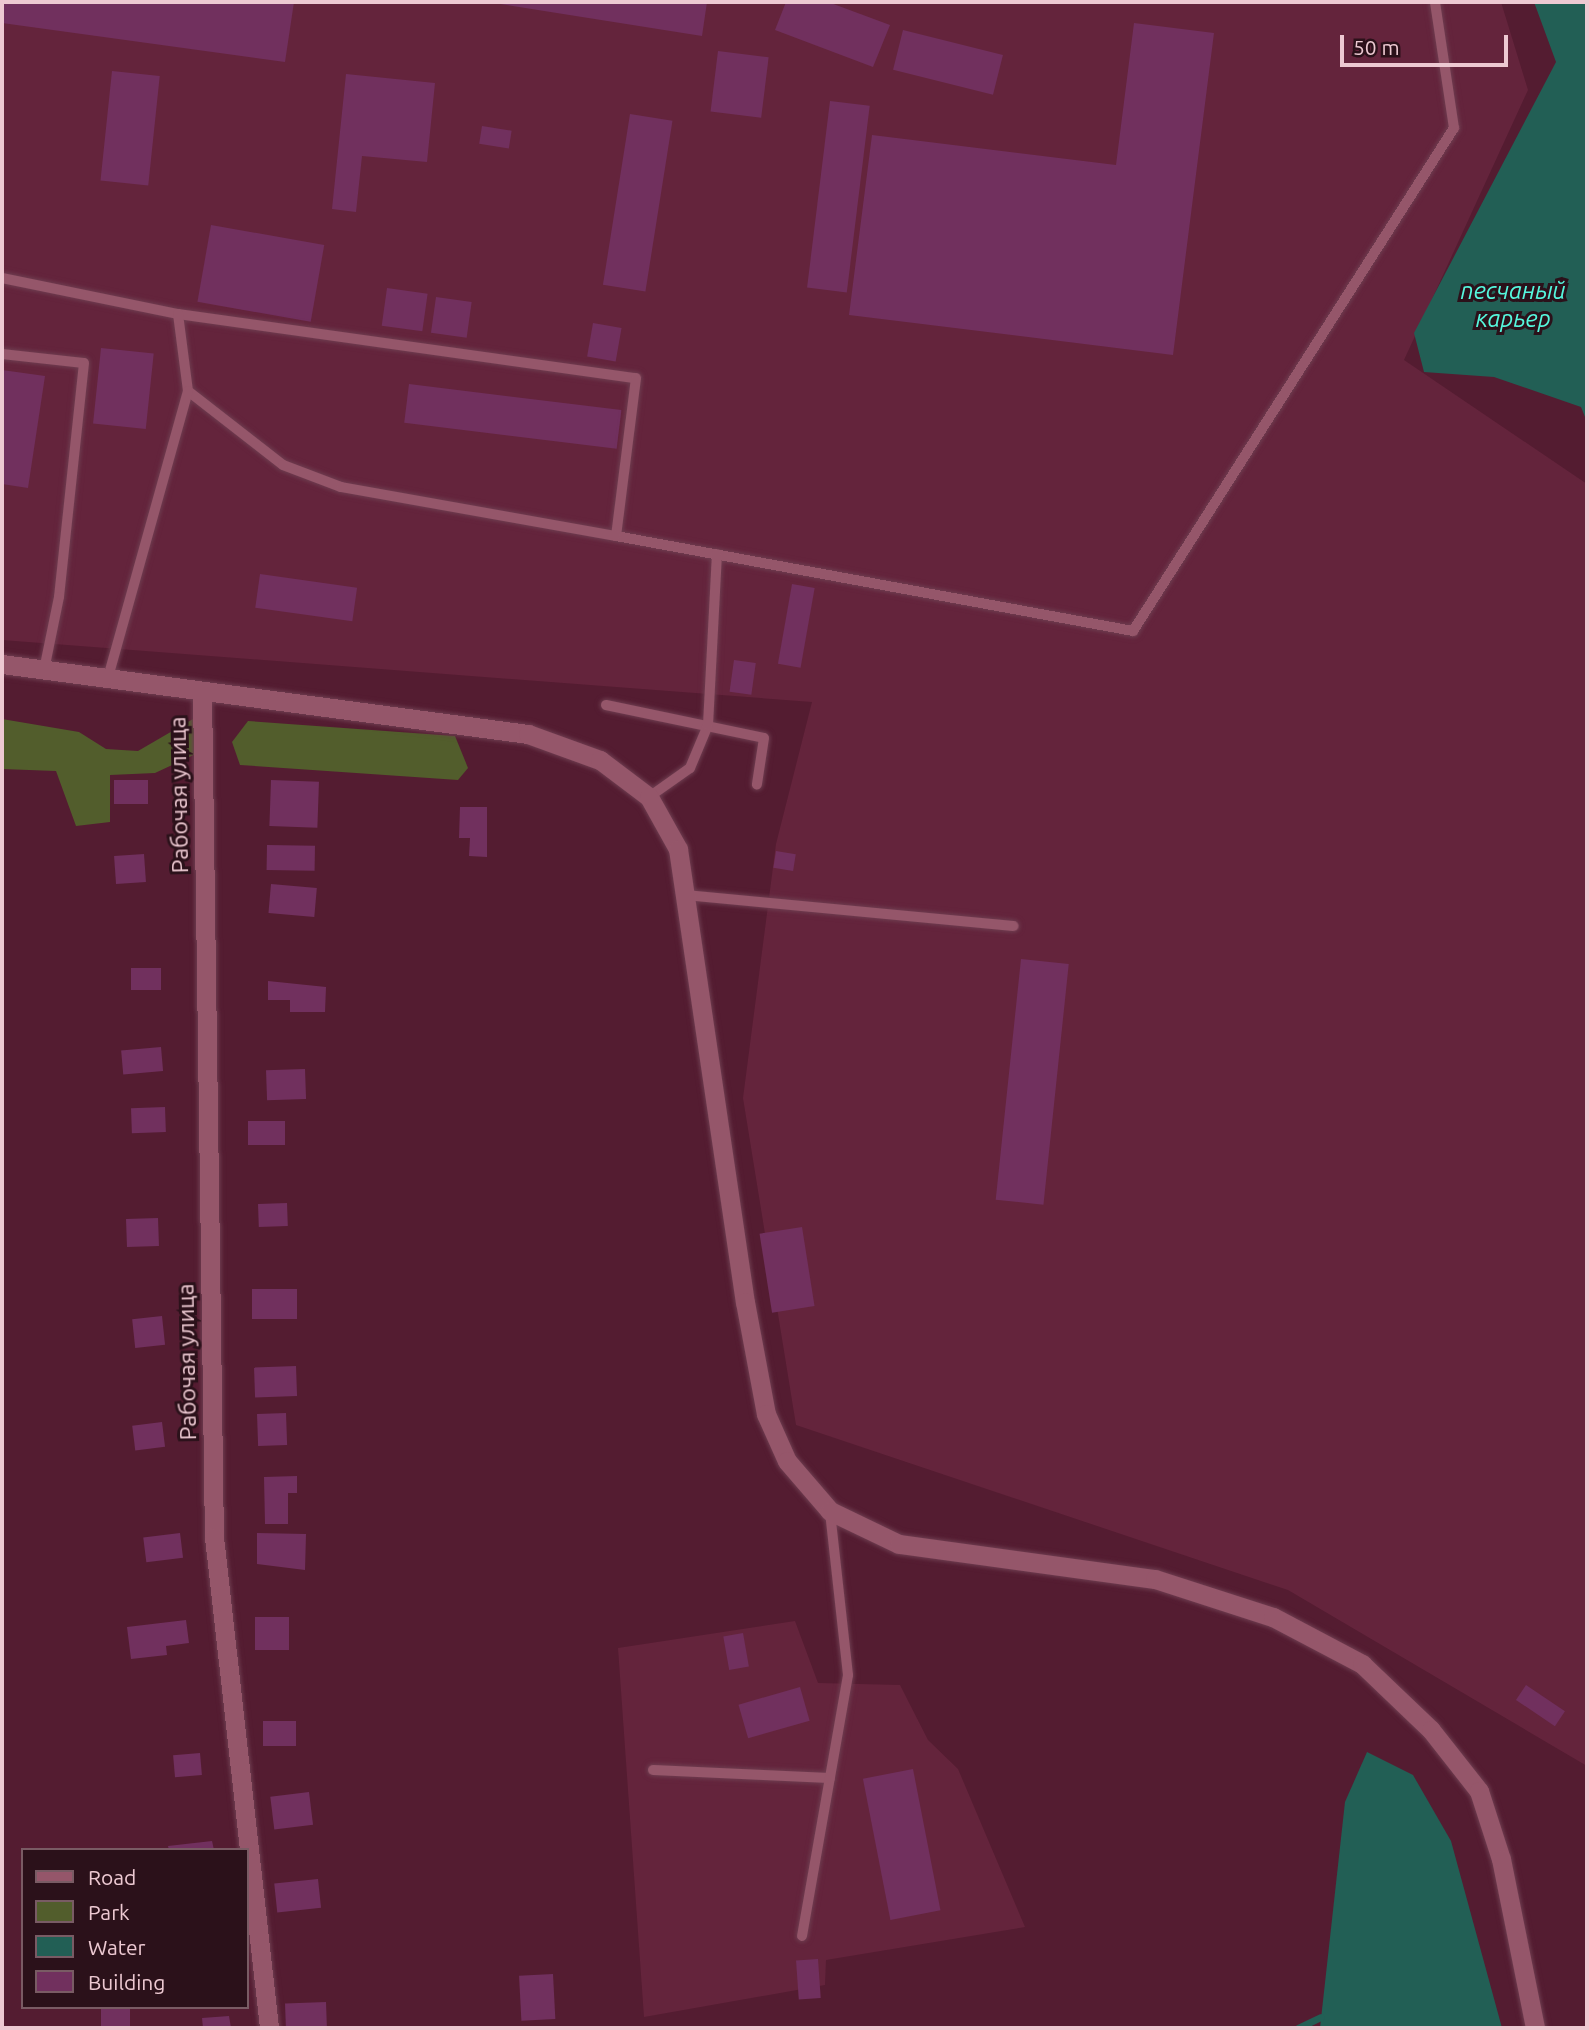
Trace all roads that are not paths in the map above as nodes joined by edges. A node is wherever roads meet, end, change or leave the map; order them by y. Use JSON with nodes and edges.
{"nodes":[{"id":1,"x":1435,"y":2,"type":"edge"},
{"id":2,"x":2,"y":278,"type":"edge"},
{"id":3,"x":178,"y":314,"type":"junction"},
{"id":4,"x":2,"y":354,"type":"edge"},
{"id":5,"x":188,"y":391,"type":"junction"},
{"id":6,"x":617,"y":536,"type":"junction"},
{"id":7,"x":717,"y":554,"type":"junction"},
{"id":8,"x":2,"y":664,"type":"edge"},
{"id":9,"x":44,"y":671,"type":"junction"},
{"id":10,"x":106,"y":682,"type":"junction"},
{"id":11,"x":202,"y":691,"type":"junction"},
{"id":12,"x":607,"y":705,"type":"dead end"},
{"id":13,"x":708,"y":725,"type":"junction"},
{"id":14,"x":757,"y":784,"type":"dead end"},
{"id":15,"x":649,"y":797,"type":"junction"},
{"id":16,"x":685,"y":895,"type":"junction"},
{"id":17,"x":1014,"y":926,"type":"dead end"},
{"id":18,"x":830,"y":1511,"type":"junction"},
{"id":19,"x":653,"y":1770,"type":"dead end"},
{"id":20,"x":830,"y":1778,"type":"junction"},
{"id":21,"x":802,"y":1936,"type":"dead end"},
{"id":22,"x":269,"y":2028,"type":"edge"},
{"id":23,"x":1535,"y":2028,"type":"edge"}],
"edges":[{"from":1,"to":7,"type":"lane"},
{"from":2,"to":3,"type":"lane"},
{"from":3,"to":5,"type":"lane"},
{"from":3,"to":6,"type":"lane"},
{"from":4,"to":9,"type":"lane"},
{"from":5,"to":6,"type":"lane"},
{"from":5,"to":10,"type":"lane"},
{"from":6,"to":7,"type":"lane"},
{"from":7,"to":13,"type":"lane"},
{"from":8,"to":9,"type":"street"},
{"from":9,"to":10,"type":"street"},
{"from":10,"to":11,"type":"street"},
{"from":11,"to":15,"type":"street"},
{"from":11,"to":22,"type":"street","name":"Рабочая улица"},
{"from":12,"to":13,"type":"lane"},
{"from":13,"to":14,"type":"lane"},
{"from":13,"to":15,"type":"lane"},
{"from":15,"to":16,"type":"street"},
{"from":16,"to":17,"type":"lane"},
{"from":16,"to":18,"type":"street"},
{"from":18,"to":20,"type":"lane"},
{"from":18,"to":23,"type":"street"},
{"from":19,"to":20,"type":"lane"},
{"from":20,"to":21,"type":"lane"}]}
